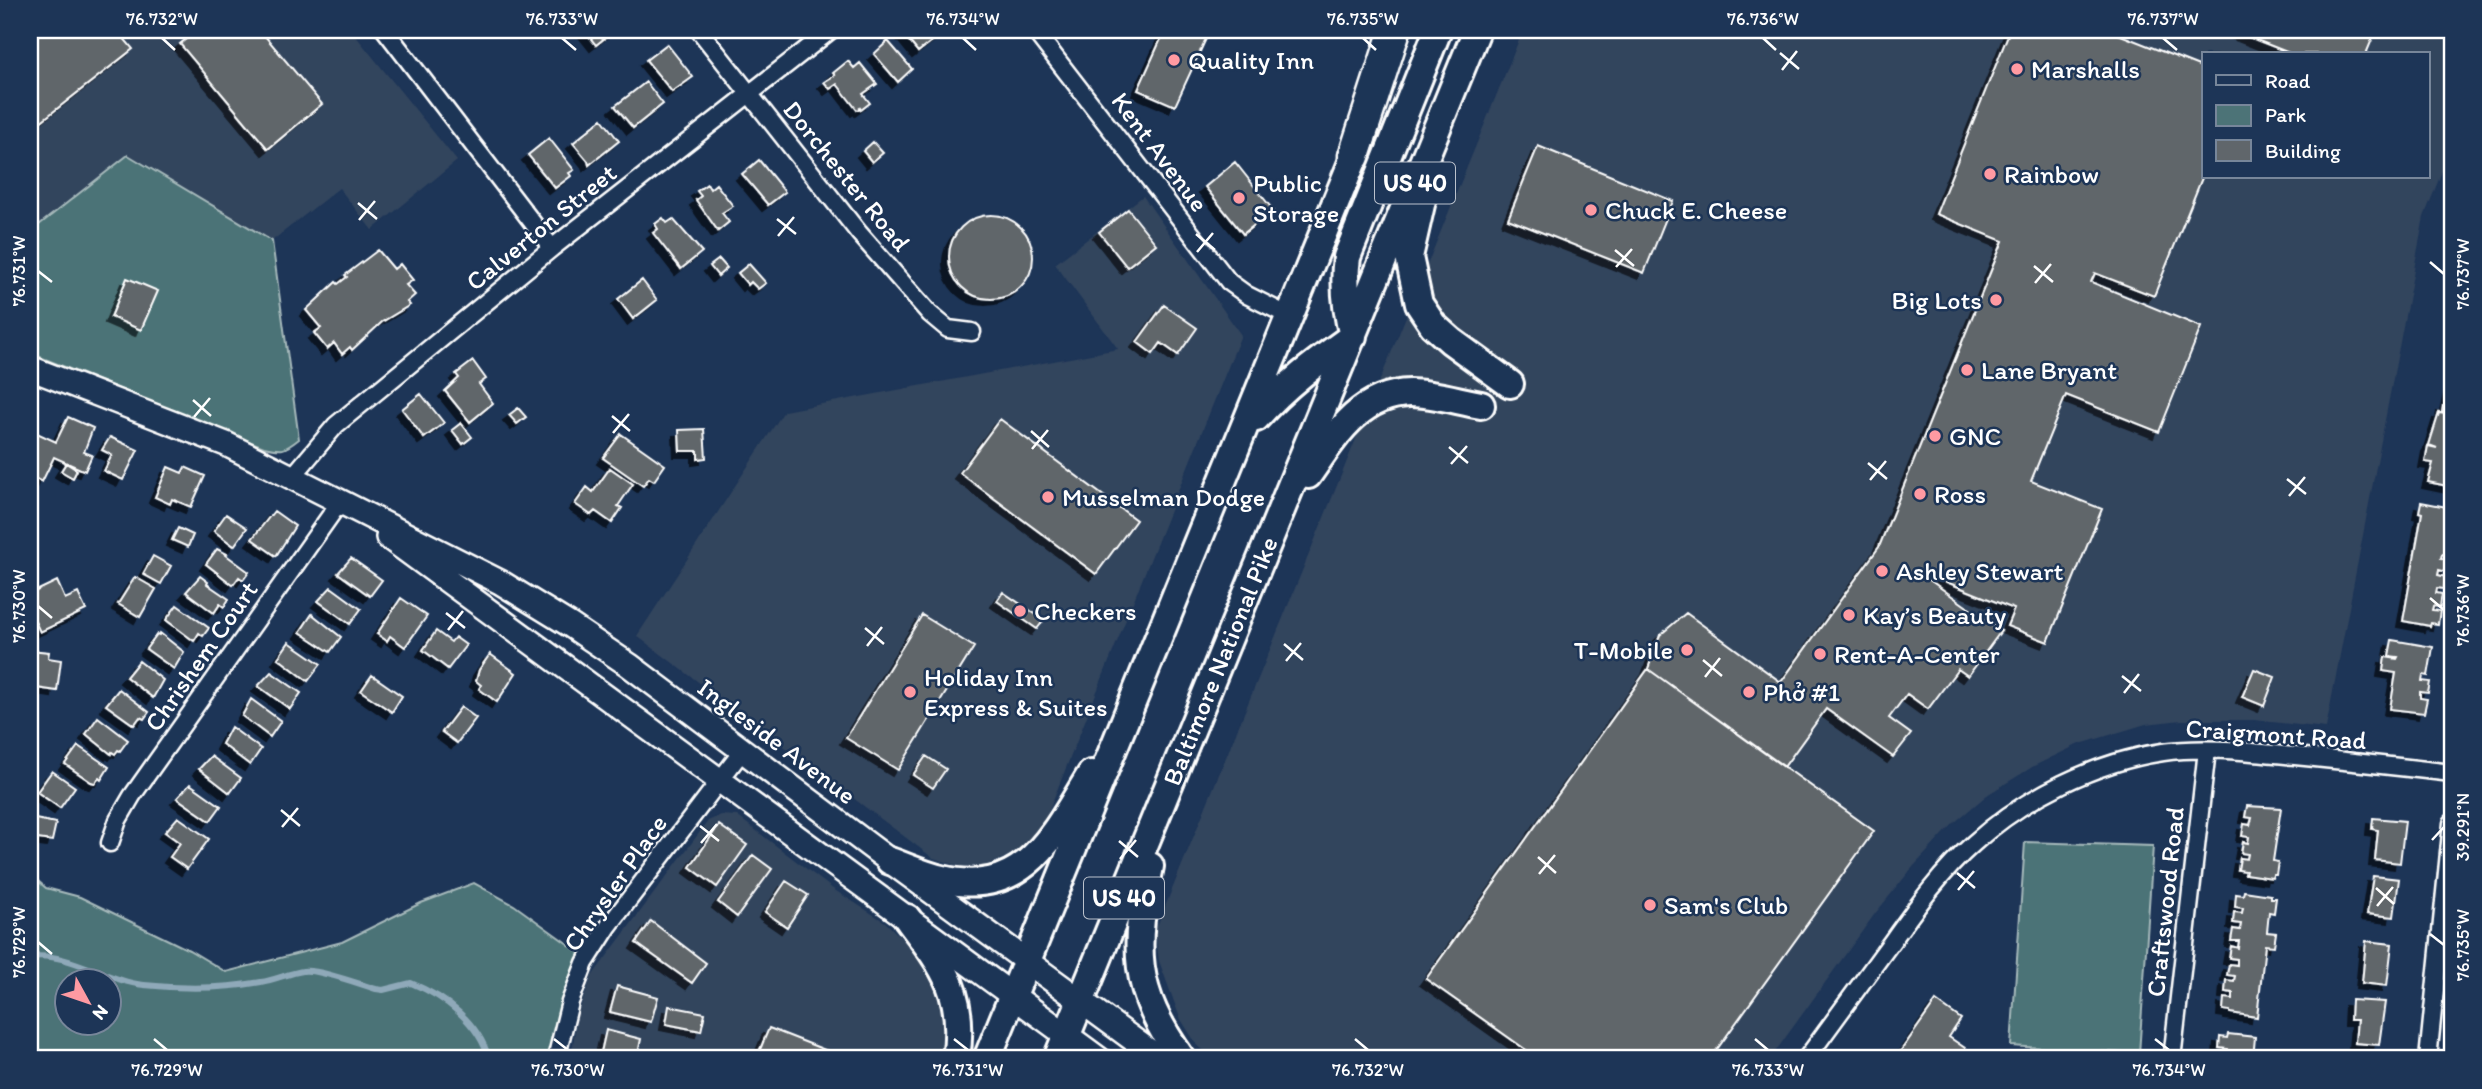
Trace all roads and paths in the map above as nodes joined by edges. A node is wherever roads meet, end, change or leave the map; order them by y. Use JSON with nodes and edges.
{"nodes":[{"id":1,"x":385,"y":30,"type":"edge"},
{"id":2,"x":699,"y":30,"type":"edge"},
{"id":3,"x":831,"y":30,"type":"edge"},
{"id":4,"x":1034,"y":30,"type":"edge"},
{"id":5,"x":1395,"y":30,"type":"edge"},
{"id":6,"x":1406,"y":30,"type":"edge"},
{"id":7,"x":1438,"y":30,"type":"edge"},
{"id":8,"x":1478,"y":30,"type":"edge"},
{"id":9,"x":749,"y":93,"type":"junction"},
{"id":10,"x":1439,"y":125,"type":"junction"},
{"id":11,"x":1354,"y":156,"type":"junction"},
{"id":12,"x":552,"y":248,"type":"junction"},
{"id":13,"x":1291,"y":317,"type":"junction"},
{"id":14,"x":972,"y":332,"type":"dead end"},
{"id":15,"x":1353,"y":336,"type":"junction"},
{"id":16,"x":30,"y":368,"type":"edge"},
{"id":17,"x":1510,"y":384,"type":"dead end"},
{"id":18,"x":1481,"y":405,"type":"dead end"},
{"id":19,"x":1243,"y":432,"type":"junction"},
{"id":20,"x":293,"y":476,"type":"junction"},
{"id":21,"x":340,"y":502,"type":"junction"},
{"id":22,"x":1279,"y":517,"type":"junction"},
{"id":23,"x":1131,"y":710,"type":"junction"},
{"id":24,"x":743,"y":750,"type":"junction"},
{"id":25,"x":2207,"y":750,"type":"junction"},
{"id":26,"x":2452,"y":773,"type":"edge"},
{"id":27,"x":719,"y":781,"type":"junction"},
{"id":28,"x":1166,"y":794,"type":"junction"},
{"id":29,"x":2452,"y":823,"type":"edge"},
{"id":30,"x":110,"y":843,"type":"dead end"},
{"id":31,"x":890,"y":861,"type":"junction"},
{"id":32,"x":907,"y":918,"type":"junction"},
{"id":33,"x":1027,"y":962,"type":"junction"},
{"id":34,"x":1013,"y":995,"type":"junction"},
{"id":35,"x":1081,"y":1002,"type":"junction"},
{"id":36,"x":1062,"y":1047,"type":"edge"},
{"id":37,"x":556,"y":1059,"type":"edge"},
{"id":38,"x":956,"y":1059,"type":"edge"},
{"id":39,"x":987,"y":1059,"type":"edge"},
{"id":40,"x":1099,"y":1059,"type":"edge"},
{"id":41,"x":1160,"y":1059,"type":"edge"},
{"id":42,"x":1182,"y":1059,"type":"edge"},
{"id":43,"x":1806,"y":1059,"type":"edge"},
{"id":44,"x":2172,"y":1059,"type":"edge"},
{"id":45,"x":2428,"y":1059,"type":"edge"}],
"edges":[{"from":1,"to":12,"type":"street"},
{"from":2,"to":9,"type":"street","name":"Dorchester Road"},
{"from":3,"to":9,"type":"street","name":"Calverton Street"},
{"from":4,"to":13,"type":"street","name":"Kent Avenue"},
{"from":5,"to":11,"type":"highway"},
{"from":6,"to":11,"type":"main road","number":"US 40"},
{"from":7,"to":15,"type":"main road"},
{"from":8,"to":10,"type":"main road","name":"Baltimore National Pike","number":"US 40"},
{"from":9,"to":12,"type":"street","name":"Calverton Street"},
{"from":9,"to":14,"type":"street","name":"Dorchester Road"},
{"from":10,"to":15,"type":"main road","name":"Baltimore National Pike","number":"US 40"},
{"from":10,"to":17,"type":"main road"},
{"from":11,"to":13,"type":"main road","number":"US 40"},
{"from":12,"to":20,"type":"street","name":"Calverton Street"},
{"from":13,"to":19,"type":"main road","number":"US 40"},
{"from":15,"to":19,"type":"main road"},
{"from":15,"to":22,"type":"main road","name":"Baltimore National Pike","number":"US 40"},
{"from":16,"to":20,"type":"main road","name":"Ingleside Avenue"},
{"from":18,"to":22,"type":"main road"},
{"from":19,"to":23,"type":"main road","number":"US 40"},
{"from":20,"to":21,"type":"main road","name":"Ingleside Avenue"},
{"from":21,"to":24,"type":"main road","name":"Ingleside Avenue"},
{"from":21,"to":27,"type":"main road","name":"Ingleside Avenue"},
{"from":21,"to":30,"type":"street","name":"Chrishem Court"},
{"from":22,"to":28,"type":"main road","name":"Baltimore National Pike","number":"US 40"},
{"from":23,"to":31,"type":"main road"},
{"from":23,"to":33,"type":"main road","number":"US 40"},
{"from":24,"to":27,"type":"street","name":"Chrysler Place"},
{"from":24,"to":31,"type":"main road","name":"Ingleside Avenue"},
{"from":25,"to":26,"type":"street","name":"Craigmont Road"},
{"from":25,"to":43,"type":"street","name":"Craigmont Road"},
{"from":25,"to":44,"type":"street","name":"Craftswood Road"},
{"from":27,"to":32,"type":"main road","name":"Ingleside Avenue"},
{"from":27,"to":37,"type":"street","name":"Chrysler Place"},
{"from":28,"to":35,"type":"main road","name":"Baltimore National Pike","number":"US 40"},
{"from":28,"to":42,"type":"main road"},
{"from":29,"to":45,"type":"street"},
{"from":31,"to":33,"type":"main road","name":"Ingleside Avenue"},
{"from":32,"to":34,"type":"main road","name":"Ingleside Avenue"},
{"from":32,"to":38,"type":"main road"},
{"from":33,"to":34,"type":"main road","number":"US 40"},
{"from":33,"to":35,"type":"main road","name":"Ingleside Avenue"},
{"from":34,"to":36,"type":"main road","name":"Ingleside Avenue"},
{"from":34,"to":39,"type":"main road","number":"US 40"},
{"from":35,"to":36,"type":"main road","name":"Baltimore National Pike","number":"US 40"},
{"from":35,"to":41,"type":"main road","name":"Ingleside Avenue"},
{"from":36,"to":40,"type":"main road","name":"Ingleside Avenue"}]}
